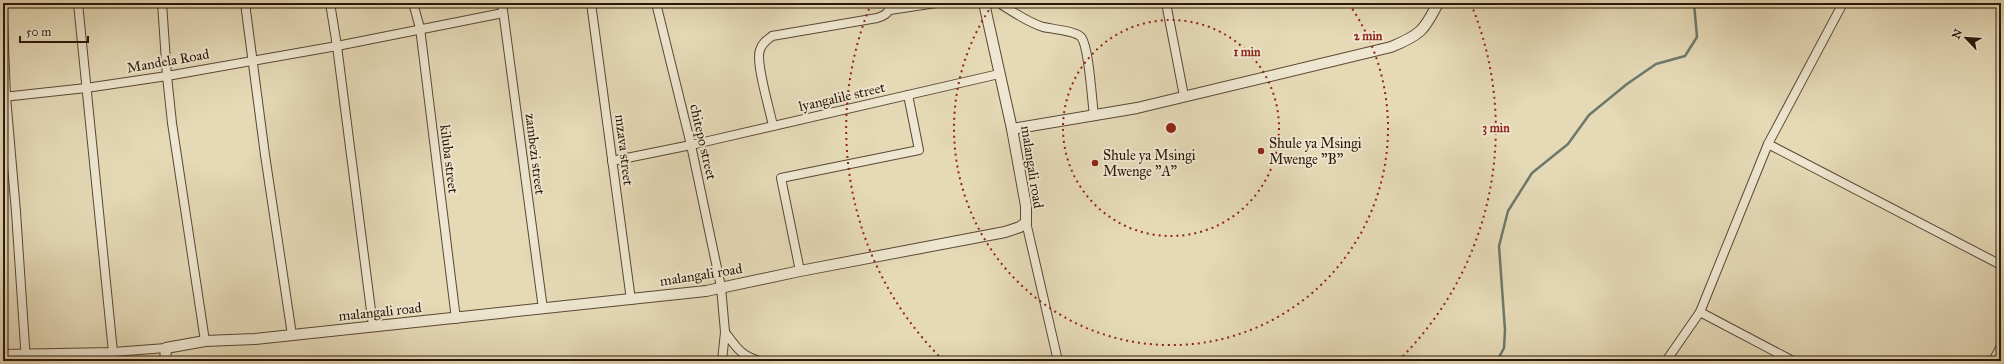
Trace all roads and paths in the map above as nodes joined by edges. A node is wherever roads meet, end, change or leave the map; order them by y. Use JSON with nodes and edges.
{"nodes":[{"id":1,"x":78,"y":3,"type":"edge"},
{"id":2,"x":162,"y":3,"type":"edge"},
{"id":3,"x":245,"y":3,"type":"edge"},
{"id":4,"x":330,"y":3,"type":"edge"},
{"id":5,"x":413,"y":3,"type":"edge"},
{"id":6,"x":502,"y":3,"type":"edge"},
{"id":7,"x":590,"y":3,"type":"edge"},
{"id":8,"x":656,"y":3,"type":"edge"},
{"id":9,"x":936,"y":3,"type":"edge"},
{"id":10,"x":984,"y":3,"type":"edge"},
{"id":11,"x":1000,"y":3,"type":"edge"},
{"id":12,"x":1166,"y":3,"type":"edge"},
{"id":13,"x":1438,"y":3,"type":"edge"},
{"id":14,"x":1842,"y":3,"type":"edge"},
{"id":15,"x":890,"y":6,"type":"edge"},
{"id":16,"x":503,"y":13,"type":"junction"},
{"id":17,"x":3,"y":20,"type":"edge"},
{"id":18,"x":420,"y":28,"type":"junction"},
{"id":19,"x":338,"y":46,"type":"junction"},
{"id":20,"x":253,"y":59,"type":"junction"},
{"id":21,"x":999,"y":74,"type":"junction"},
{"id":22,"x":167,"y":76,"type":"junction"},
{"id":23,"x":86,"y":88,"type":"junction"},
{"id":24,"x":908,"y":96,"type":"junction"},
{"id":25,"x":1184,"y":96,"type":"junction"},
{"id":26,"x":4,"y":97,"type":"edge"},
{"id":27,"x":1094,"y":116,"type":"junction"},
{"id":28,"x":773,"y":126,"type":"junction"},
{"id":29,"x":1012,"y":130,"type":"junction"},
{"id":30,"x":1768,"y":144,"type":"junction"},
{"id":31,"x":691,"y":145,"type":"junction"},
{"id":32,"x":612,"y":161,"type":"junction"},
{"id":33,"x":1026,"y":222,"type":"junction"},
{"id":34,"x":2001,"y":266,"type":"edge"},
{"id":35,"x":800,"y":271,"type":"junction"},
{"id":36,"x":721,"y":287,"type":"junction"},
{"id":37,"x":631,"y":300,"type":"junction"},
{"id":38,"x":543,"y":309,"type":"junction"},
{"id":39,"x":1700,"y":312,"type":"junction"},
{"id":40,"x":456,"y":318,"type":"junction"},
{"id":41,"x":373,"y":326,"type":"junction"},
{"id":42,"x":725,"y":332,"type":"junction"},
{"id":43,"x":292,"y":335,"type":"junction"},
{"id":44,"x":205,"y":341,"type":"junction"},
{"id":45,"x":2001,"y":346,"type":"edge"},
{"id":46,"x":166,"y":348,"type":"junction"},
{"id":47,"x":113,"y":352,"type":"junction"},
{"id":48,"x":3,"y":354,"type":"edge"},
{"id":49,"x":26,"y":358,"type":"edge"},
{"id":50,"x":165,"y":361,"type":"edge"},
{"id":51,"x":722,"y":361,"type":"edge"},
{"id":52,"x":760,"y":361,"type":"edge"},
{"id":53,"x":1058,"y":361,"type":"edge"},
{"id":54,"x":1666,"y":361,"type":"edge"},
{"id":55,"x":1793,"y":361,"type":"edge"},
{"id":56,"x":1993,"y":361,"type":"edge"}],
"edges":[{"from":1,"to":23,"type":"street"},
{"from":2,"to":22,"type":"street"},
{"from":3,"to":20,"type":"street"},
{"from":4,"to":19,"type":"street"},
{"from":5,"to":18,"type":"street","name":"kiluba street"},
{"from":6,"to":16,"type":"street","name":"zambezi street"},
{"from":7,"to":32,"type":"street","name":"mzava street"},
{"from":8,"to":31,"type":"street","name":"chitepo street"},
{"from":9,"to":15,"type":"street"},
{"from":10,"to":21,"type":"street","name":"malangali road"},
{"from":11,"to":27,"type":"street"},
{"from":12,"to":25,"type":"street"},
{"from":13,"to":25,"type":"street"},
{"from":14,"to":30,"type":"street"},
{"from":15,"to":28,"type":"street"},
{"from":16,"to":18,"type":"street"},
{"from":16,"to":38,"type":"street","name":"zambezi street"},
{"from":17,"to":26,"type":"street"},
{"from":18,"to":19,"type":"street"},
{"from":18,"to":40,"type":"street","name":"kiluba street"},
{"from":19,"to":20,"type":"street","name":"Mandela Road"},
{"from":19,"to":41,"type":"street"},
{"from":20,"to":22,"type":"street","name":"Mandela Road"},
{"from":20,"to":43,"type":"street"},
{"from":21,"to":24,"type":"street","name":"lyangalile street"},
{"from":21,"to":29,"type":"street","name":"malangali road"},
{"from":22,"to":23,"type":"street","name":"Mandela Road"},
{"from":22,"to":44,"type":"street"},
{"from":23,"to":26,"type":"street","name":"Mandela Road"},
{"from":23,"to":47,"type":"street"},
{"from":24,"to":28,"type":"street","name":"lyangalile street"},
{"from":24,"to":35,"type":"street"},
{"from":25,"to":27,"type":"street"},
{"from":26,"to":49,"type":"street"},
{"from":27,"to":29,"type":"street"},
{"from":28,"to":31,"type":"street","name":"lyangalile street"},
{"from":29,"to":33,"type":"street","name":"malangali road"},
{"from":30,"to":34,"type":"street"},
{"from":30,"to":39,"type":"street"},
{"from":31,"to":32,"type":"street","name":"lyangalile street"},
{"from":31,"to":36,"type":"street","name":"chitepo street"},
{"from":32,"to":37,"type":"street","name":"mzava street"},
{"from":33,"to":35,"type":"street","name":"malangali road"},
{"from":33,"to":53,"type":"street"},
{"from":35,"to":36,"type":"street","name":"malangali road"},
{"from":36,"to":37,"type":"street","name":"malangali road"},
{"from":36,"to":42,"type":"street","name":"chitepo street"},
{"from":37,"to":38,"type":"street","name":"malangali road"},
{"from":38,"to":40,"type":"street","name":"malangali road"},
{"from":39,"to":54,"type":"street"},
{"from":39,"to":55,"type":"street"},
{"from":40,"to":41,"type":"street","name":"malangali road"},
{"from":41,"to":43,"type":"street","name":"malangali road"},
{"from":42,"to":51,"type":"street","name":"chitepo street"},
{"from":42,"to":52,"type":"street"},
{"from":43,"to":44,"type":"street","name":"malangali road"},
{"from":44,"to":46,"type":"street","name":"malangali road"},
{"from":45,"to":56,"type":"street"},
{"from":46,"to":47,"type":"street"},
{"from":46,"to":50,"type":"street"},
{"from":47,"to":49,"type":"street"},
{"from":48,"to":49,"type":"street"}]}
